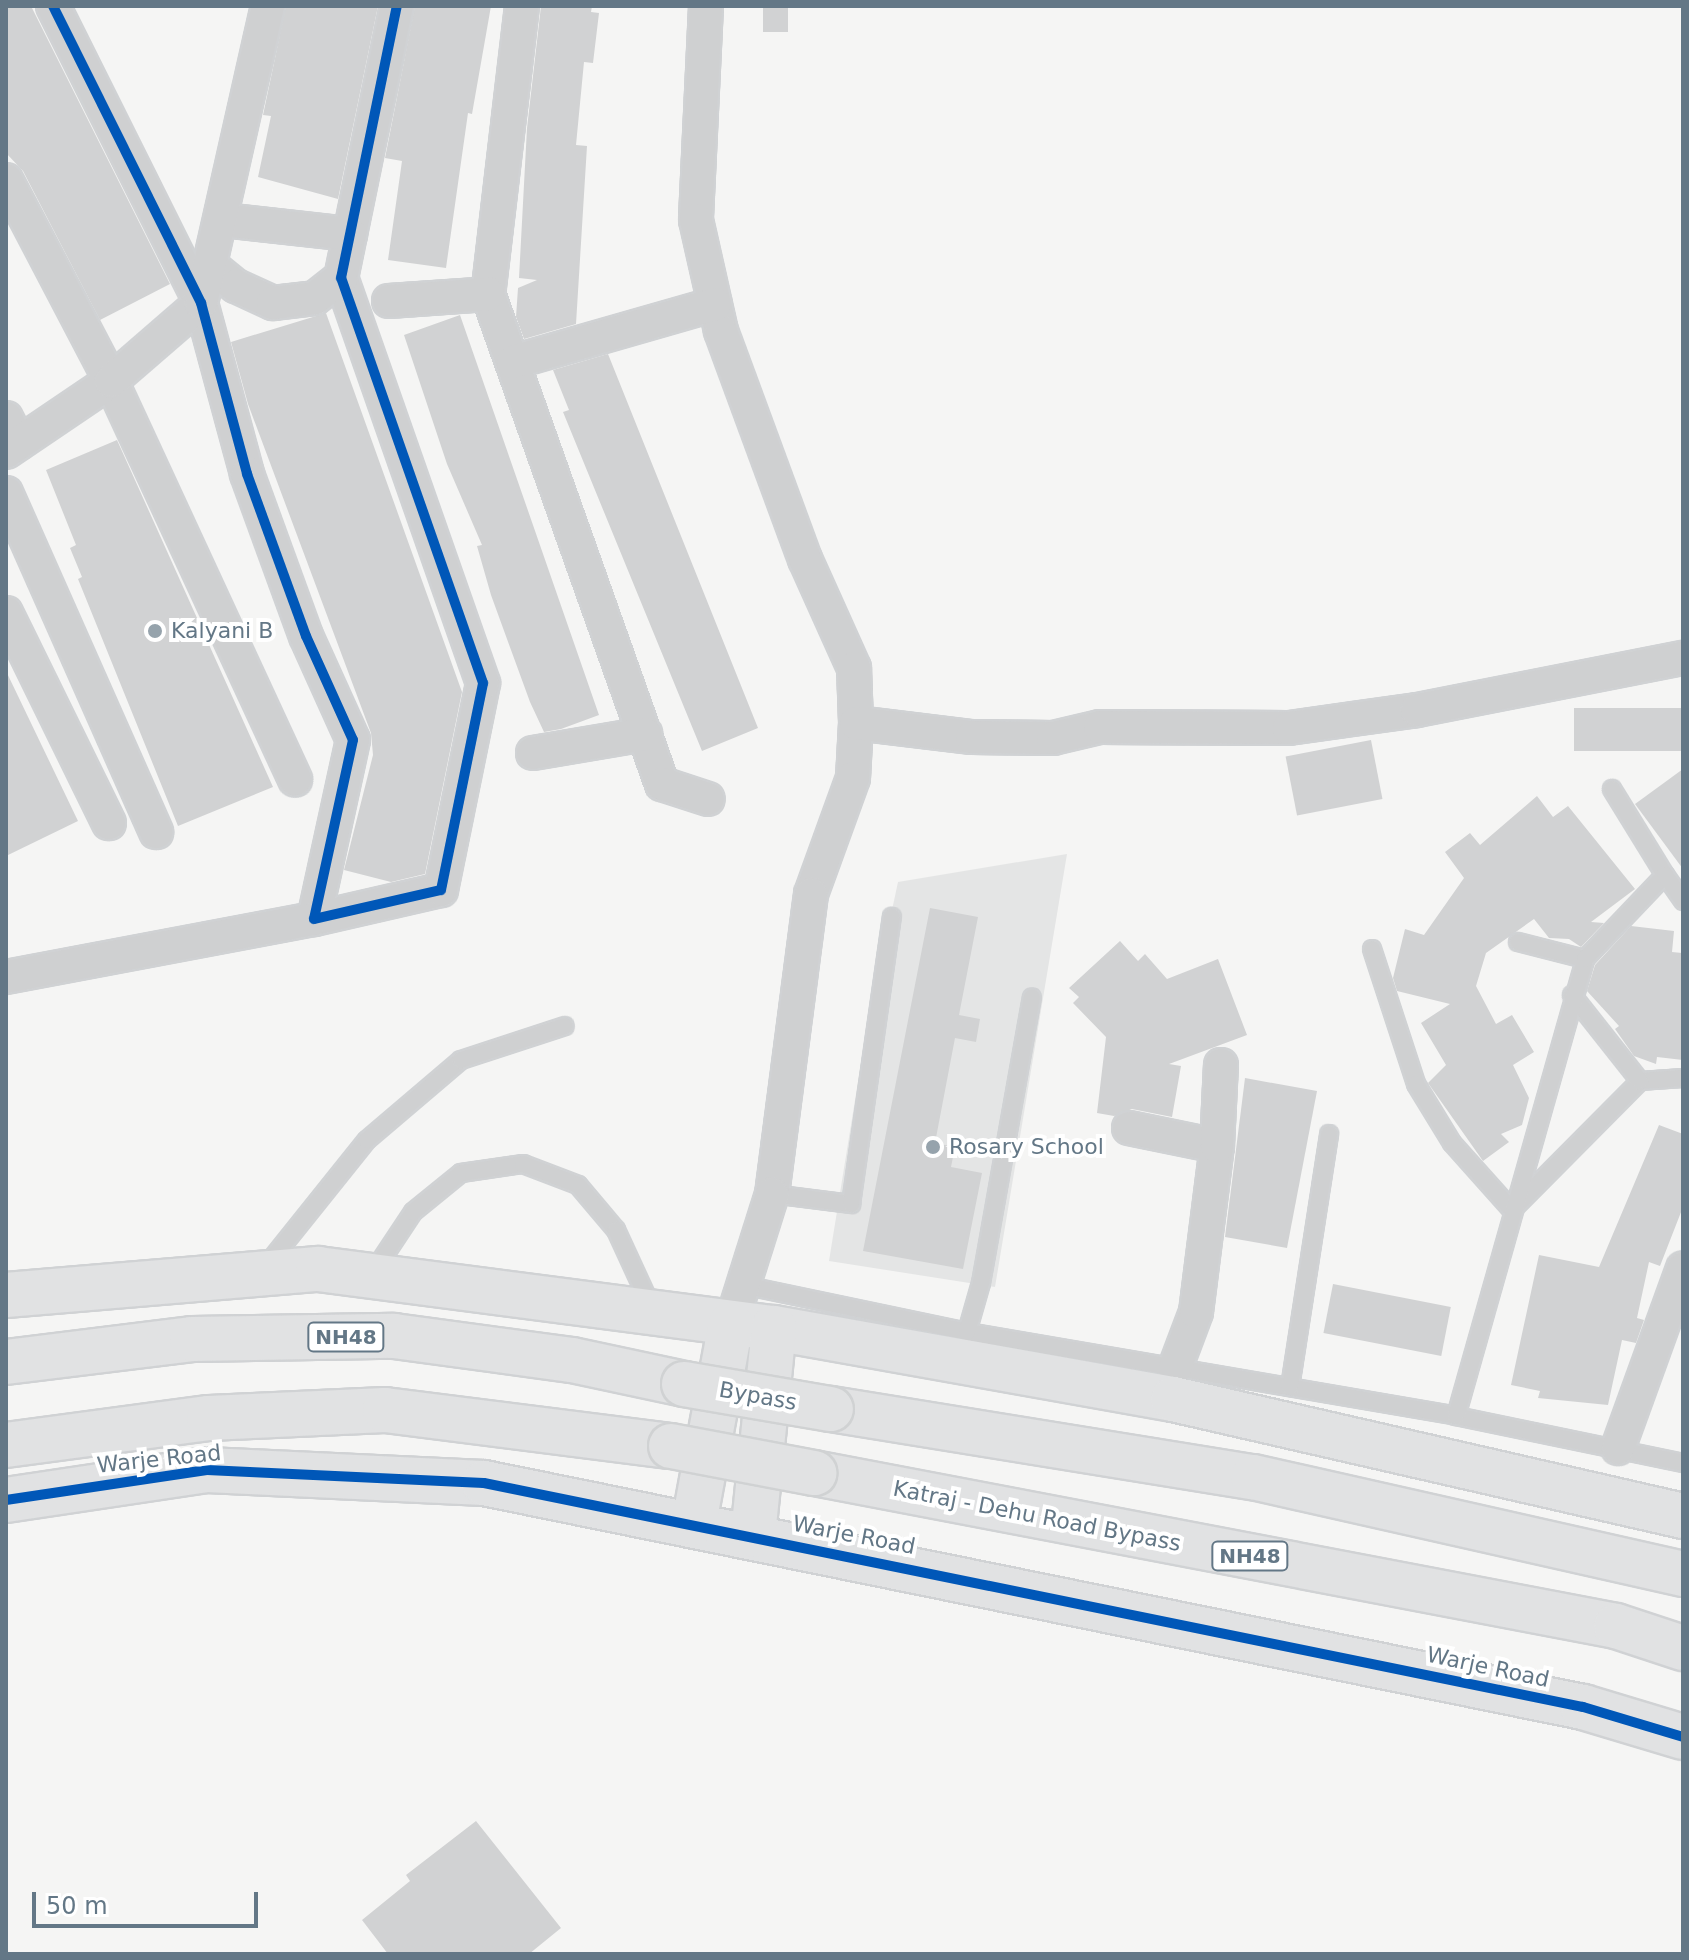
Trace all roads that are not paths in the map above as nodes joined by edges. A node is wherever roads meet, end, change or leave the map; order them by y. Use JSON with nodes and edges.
{"nodes":[{"id":1,"x":53,"y":6,"type":"edge"},
{"id":2,"x":268,"y":6,"type":"edge"},
{"id":3,"x":397,"y":6,"type":"edge"},
{"id":4,"x":522,"y":6,"type":"edge"},
{"id":5,"x":706,"y":6,"type":"edge"},
{"id":6,"x":6,"y":180,"type":"edge"},
{"id":7,"x":223,"y":220,"type":"junction"},
{"id":8,"x":350,"y":234,"type":"junction"},
{"id":9,"x":211,"y":266,"type":"junction"},
{"id":10,"x":341,"y":278,"type":"junction"},
{"id":11,"x":488,"y":294,"type":"junction"},
{"id":12,"x":389,"y":301,"type":"dead end"},
{"id":13,"x":201,"y":303,"type":"junction"},
{"id":14,"x":715,"y":304,"type":"junction"},
{"id":15,"x":513,"y":362,"type":"junction"},
{"id":16,"x":111,"y":381,"type":"junction"},
{"id":17,"x":10,"y":438,"type":"edge"},
{"id":18,"x":6,"y":493,"type":"edge"},
{"id":19,"x":6,"y":613,"type":"edge"},
{"id":20,"x":1683,"y":658,"type":"edge"},
{"id":21,"x":856,"y":723,"type":"junction"},
{"id":22,"x":645,"y":734,"type":"junction"},
{"id":23,"x":533,"y":753,"type":"dead end"},
{"id":24,"x":295,"y":780,"type":"dead end"},
{"id":25,"x":1612,"y":789,"type":"dead end"},
{"id":26,"x":708,"y":799,"type":"dead end"},
{"id":27,"x":109,"y":823,"type":"dead end"},
{"id":28,"x":156,"y":832,"type":"dead end"},
{"id":29,"x":1665,"y":875,"type":"junction"},
{"id":30,"x":1683,"y":901,"type":"edge"},
{"id":31,"x":892,"y":917,"type":"dead end"},
{"id":32,"x":314,"y":919,"type":"junction"},
{"id":33,"x":1518,"y":942,"type":"dead end"},
{"id":34,"x":1372,"y":949,"type":"dead end"},
{"id":35,"x":1585,"y":959,"type":"junction"},
{"id":36,"x":6,"y":977,"type":"edge"},
{"id":37,"x":1572,"y":995,"type":"junction"},
{"id":38,"x":1032,"y":998,"type":"dead end"},
{"id":39,"x":565,"y":1026,"type":"dead end"},
{"id":40,"x":1221,"y":1065,"type":"dead end"},
{"id":41,"x":1683,"y":1078,"type":"edge"},
{"id":42,"x":1640,"y":1081,"type":"junction"},
{"id":43,"x":1129,"y":1128,"type":"dead end"},
{"id":44,"x":1329,"y":1134,"type":"dead end"},
{"id":45,"x":1217,"y":1146,"type":"junction"},
{"id":46,"x":772,"y":1194,"type":"junction"},
{"id":47,"x":1512,"y":1210,"type":"junction"},
{"id":48,"x":1683,"y":1268,"type":"edge"},
{"id":49,"x":262,"y":1272,"type":"junction"},
{"id":50,"x":370,"y":1276,"type":"junction"},
{"id":51,"x":6,"y":1295,"type":"edge"},
{"id":52,"x":737,"y":1304,"type":"junction"},
{"id":53,"x":655,"y":1315,"type":"junction"},
{"id":54,"x":774,"y":1328,"type":"junction"},
{"id":55,"x":967,"y":1332,"type":"junction"},
{"id":56,"x":6,"y":1362,"type":"edge"},
{"id":57,"x":1175,"y":1368,"type":"junction"},
{"id":58,"x":1290,"y":1387,"type":"junction"},
{"id":59,"x":1456,"y":1416,"type":"junction"},
{"id":60,"x":6,"y":1445,"type":"edge"},
{"id":61,"x":1618,"y":1448,"type":"junction"},
{"id":62,"x":1683,"y":1463,"type":"edge"},
{"id":63,"x":6,"y":1500,"type":"edge"},
{"id":64,"x":1683,"y":1516,"type":"edge"},
{"id":65,"x":694,"y":1523,"type":"junction"},
{"id":66,"x":753,"y":1535,"type":"junction"},
{"id":67,"x":1683,"y":1574,"type":"edge"},
{"id":68,"x":1683,"y":1648,"type":"edge"},
{"id":69,"x":1683,"y":1737,"type":"edge"}],
"edges":[{"from":1,"to":13,"type":"street"},
{"from":2,"to":7,"type":"street"},
{"from":3,"to":8,"type":"street"},
{"from":4,"to":11,"type":"street"},
{"from":5,"to":14,"type":"street"},
{"from":6,"to":16,"type":"street"},
{"from":7,"to":8,"type":"street"},
{"from":7,"to":9,"type":"street"},
{"from":8,"to":10,"type":"street"},
{"from":9,"to":10,"type":"street"},
{"from":9,"to":13,"type":"street"},
{"from":10,"to":32,"type":"street"},
{"from":11,"to":12,"type":"street"},
{"from":11,"to":15,"type":"street"},
{"from":13,"to":16,"type":"street"},
{"from":13,"to":32,"type":"street"},
{"from":14,"to":15,"type":"street"},
{"from":14,"to":21,"type":"street"},
{"from":15,"to":22,"type":"street"},
{"from":16,"to":17,"type":"street"},
{"from":16,"to":24,"type":"street"},
{"from":18,"to":28,"type":"street"},
{"from":19,"to":27,"type":"street"},
{"from":20,"to":21,"type":"street"},
{"from":21,"to":46,"type":"street"},
{"from":22,"to":23,"type":"street"},
{"from":22,"to":26,"type":"street"},
{"from":25,"to":29,"type":"lane"},
{"from":29,"to":30,"type":"lane"},
{"from":29,"to":35,"type":"lane"},
{"from":31,"to":46,"type":"lane"},
{"from":32,"to":36,"type":"street"},
{"from":33,"to":35,"type":"lane"},
{"from":34,"to":47,"type":"lane"},
{"from":35,"to":37,"type":"lane"},
{"from":37,"to":42,"type":"lane"},
{"from":37,"to":47,"type":"lane"},
{"from":38,"to":55,"type":"lane"},
{"from":39,"to":49,"type":"lane"},
{"from":40,"to":45,"type":"street"},
{"from":41,"to":42,"type":"lane"},
{"from":42,"to":47,"type":"lane"},
{"from":43,"to":45,"type":"street"},
{"from":44,"to":58,"type":"lane"},
{"from":45,"to":57,"type":"street"},
{"from":46,"to":52,"type":"street"},
{"from":47,"to":59,"type":"lane"},
{"from":48,"to":61,"type":"street"},
{"from":49,"to":50,"type":"main road"},
{"from":49,"to":51,"type":"main road"},
{"from":50,"to":53,"type":"main road"},
{"from":50,"to":53,"type":"lane"},
{"from":52,"to":53,"type":"main road"},
{"from":52,"to":54,"type":"main road"},
{"from":52,"to":55,"type":"lane"},
{"from":52,"to":65,"type":"main road"},
{"from":54,"to":64,"type":"main road"},
{"from":54,"to":66,"type":"main road"},
{"from":55,"to":57,"type":"lane"},
{"from":56,"to":67,"type":"main road","name":"Bypass","number":"NH48","bridge":true},
{"from":57,"to":58,"type":"lane"},
{"from":58,"to":59,"type":"lane"},
{"from":59,"to":61,"type":"lane"},
{"from":60,"to":68,"type":"main road","name":"Katraj - Dehu Road Bypass","number":"NH48","bridge":true},
{"from":61,"to":62,"type":"lane"},
{"from":63,"to":65,"type":"main road","name":"Warje Road"},
{"from":65,"to":66,"type":"main road","name":"Warje Road"},
{"from":66,"to":69,"type":"main road","name":"Warje Road"}]}
